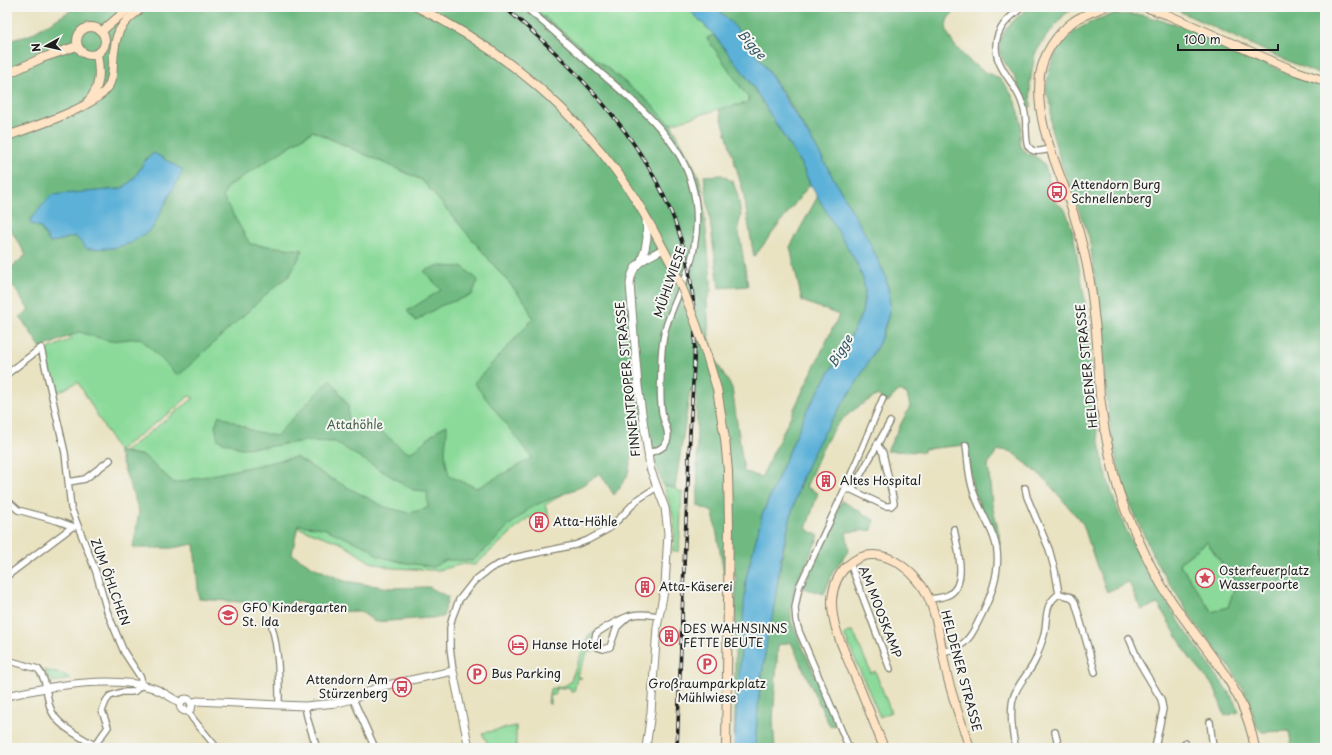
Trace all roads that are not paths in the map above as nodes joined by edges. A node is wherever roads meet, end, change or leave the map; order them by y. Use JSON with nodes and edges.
{"nodes":[{"id":1,"x":130,"y":7,"type":"edge"},
{"id":2,"x":143,"y":7,"type":"edge"},
{"id":3,"x":417,"y":7,"type":"edge"},
{"id":4,"x":525,"y":7,"type":"edge"},
{"id":5,"x":1022,"y":7,"type":"edge"},
{"id":6,"x":1104,"y":7,"type":"edge"},
{"id":7,"x":1145,"y":7,"type":"edge"},
{"id":8,"x":102,"y":31,"type":"junction"},
{"id":9,"x":77,"y":46,"type":"junction"},
{"id":10,"x":97,"y":54,"type":"junction"},
{"id":11,"x":7,"y":74,"type":"edge"},
{"id":12,"x":1325,"y":81,"type":"edge"},
{"id":13,"x":84,"y":104,"type":"junction"},
{"id":14,"x":7,"y":136,"type":"edge"},
{"id":15,"x":1050,"y":148,"type":"junction"},
{"id":16,"x":646,"y":218,"type":"junction"},
{"id":17,"x":663,"y":248,"type":"junction"},
{"id":18,"x":641,"y":261,"type":"junction"},
{"id":19,"x":7,"y":374,"type":"edge"},
{"id":20,"x":883,"y":398,"type":"dead end"},
{"id":21,"x":890,"y":422,"type":"dead end"},
{"id":22,"x":877,"y":444,"type":"junction"},
{"id":23,"x":966,"y":445,"type":"dead end"},
{"id":24,"x":648,"y":453,"type":"junction"},
{"id":25,"x":110,"y":460,"type":"dead end"},
{"id":26,"x":69,"y":482,"type":"junction"},
{"id":27,"x":657,"y":487,"type":"junction"},
{"id":28,"x":845,"y":488,"type":"junction"},
{"id":29,"x":1025,"y":488,"type":"dead end"},
{"id":30,"x":852,"y":490,"type":"junction"},
{"id":31,"x":7,"y":500,"type":"edge"},
{"id":32,"x":75,"y":526,"type":"junction"},
{"id":33,"x":954,"y":529,"type":"dead end"},
{"id":34,"x":850,"y":563,"type":"junction"},
{"id":35,"x":7,"y":576,"type":"edge"},
{"id":36,"x":1059,"y":594,"type":"junction"},
{"id":37,"x":929,"y":599,"type":"junction"},
{"id":38,"x":660,"y":616,"type":"junction"},
{"id":39,"x":628,"y":617,"type":"junction"},
{"id":40,"x":272,"y":627,"type":"dead end"},
{"id":41,"x":603,"y":629,"type":"junction"},
{"id":42,"x":1129,"y":638,"type":"dead end"},
{"id":43,"x":613,"y":641,"type":"junction"},
{"id":44,"x":942,"y":652,"type":"junction"},
{"id":45,"x":7,"y":660,"type":"edge"},
{"id":46,"x":890,"y":669,"type":"dead end"},
{"id":47,"x":453,"y":671,"type":"junction"},
{"id":48,"x":1095,"y":672,"type":"dead end"},
{"id":49,"x":141,"y":685,"type":"junction"},
{"id":50,"x":46,"y":688,"type":"junction"},
{"id":51,"x":7,"y":696,"type":"edge"},
{"id":52,"x":353,"y":699,"type":"junction"},
{"id":53,"x":191,"y":702,"type":"junction"},
{"id":54,"x":181,"y":703,"type":"junction"},
{"id":55,"x":279,"y":705,"type":"junction"},
{"id":56,"x":305,"y":706,"type":"junction"},
{"id":57,"x":188,"y":711,"type":"junction"},
{"id":58,"x":1210,"y":722,"type":"dead end"},
{"id":59,"x":1054,"y":732,"type":"dead end"},
{"id":60,"x":96,"y":747,"type":"edge"},
{"id":61,"x":217,"y":748,"type":"edge"},
{"id":62,"x":317,"y":748,"type":"edge"},
{"id":63,"x":375,"y":748,"type":"edge"},
{"id":64,"x":469,"y":748,"type":"edge"},
{"id":65,"x":646,"y":748,"type":"edge"},
{"id":66,"x":726,"y":748,"type":"edge"},
{"id":67,"x":850,"y":748,"type":"edge"},
{"id":68,"x":884,"y":748,"type":"edge"},
{"id":69,"x":970,"y":748,"type":"edge"},
{"id":70,"x":1016,"y":748,"type":"edge"},
{"id":71,"x":1059,"y":748,"type":"edge"},
{"id":72,"x":1155,"y":748,"type":"edge"},
{"id":73,"x":1213,"y":748,"type":"edge"},
{"id":74,"x":1256,"y":748,"type":"edge"}],
"edges":[{"from":1,"to":8,"type":"main road"},
{"from":2,"to":13,"type":"main road"},
{"from":3,"to":16,"type":"main road"},
{"from":4,"to":24,"type":"street","name":"MÜHLWIESE"},
{"from":5,"to":15,"type":"street"},
{"from":6,"to":15,"type":"main road","name":"HELDENER STRASSE"},
{"from":7,"to":12,"type":"main road"},
{"from":8,"to":9,"type":"main road"},
{"from":8,"to":10,"type":"main road"},
{"from":9,"to":10,"type":"main road"},
{"from":9,"to":11,"type":"main road"},
{"from":10,"to":13,"type":"main road"},
{"from":13,"to":14,"type":"main road"},
{"from":15,"to":74,"type":"main road","name":"HELDENER STRASSE"},
{"from":16,"to":17,"type":"main road"},
{"from":16,"to":18,"type":"street"},
{"from":17,"to":18,"type":"street","name":"FINNENTROPER STRASSE"},
{"from":17,"to":66,"type":"main road","bridge":true},
{"from":18,"to":24,"type":"street","name":"FINNENTROPER STRASSE"},
{"from":19,"to":26,"type":"street","name":"ZUM ÖHLCHEN"},
{"from":20,"to":28,"type":"street"},
{"from":21,"to":22,"type":"street"},
{"from":22,"to":30,"type":"street"},
{"from":22,"to":30,"type":"street"},
{"from":23,"to":44,"type":"street"},
{"from":24,"to":27,"type":"street","name":"FINNENTROPER STRASSE"},
{"from":25,"to":26,"type":"street"},
{"from":26,"to":32,"type":"street","name":"ZUM ÖHLCHEN"},
{"from":27,"to":38,"type":"street","name":"FINNENTROPER STRASSE"},
{"from":27,"to":47,"type":"street"},
{"from":28,"to":30,"type":"street"},
{"from":28,"to":67,"type":"street"},
{"from":29,"to":36,"type":"street"},
{"from":31,"to":32,"type":"street"},
{"from":32,"to":35,"type":"street"},
{"from":32,"to":49,"type":"street","name":"ZUM ÖHLCHEN"},
{"from":33,"to":37,"type":"street","name":"HELDENER STRASSE"},
{"from":34,"to":37,"type":"main road","name":"HELDENER STRASSE"},
{"from":34,"to":46,"type":"street","name":"AM MOOSKAMP"},
{"from":34,"to":68,"type":"main road","name":"HELDENER STRASSE"},
{"from":36,"to":48,"type":"street"},
{"from":36,"to":70,"type":"street"},
{"from":37,"to":44,"type":"main road","name":"HELDENER STRASSE"},
{"from":38,"to":39,"type":"street"},
{"from":38,"to":65,"type":"street","name":"FINNENTROPER STRASSE"},
{"from":39,"to":41,"type":"street"},
{"from":39,"to":43,"type":"street"},
{"from":40,"to":55,"type":"street"},
{"from":41,"to":43,"type":"street"},
{"from":41,"to":43,"type":"street"},
{"from":42,"to":72,"type":"street"},
{"from":44,"to":69,"type":"main road","name":"HELDENER STRASSE"},
{"from":45,"to":50,"type":"street"},
{"from":47,"to":52,"type":"street"},
{"from":47,"to":64,"type":"street"},
{"from":49,"to":50,"type":"street"},
{"from":49,"to":54,"type":"street"},
{"from":49,"to":60,"type":"street"},
{"from":50,"to":51,"type":"street"},
{"from":50,"to":60,"type":"street"},
{"from":52,"to":56,"type":"street"},
{"from":52,"to":63,"type":"street"},
{"from":53,"to":54,"type":"street"},
{"from":53,"to":55,"type":"street"},
{"from":53,"to":57,"type":"street"},
{"from":54,"to":57,"type":"street"},
{"from":55,"to":56,"type":"street"},
{"from":56,"to":62,"type":"street"},
{"from":57,"to":61,"type":"street"},
{"from":58,"to":73,"type":"street"},
{"from":59,"to":71,"type":"street"}]}
